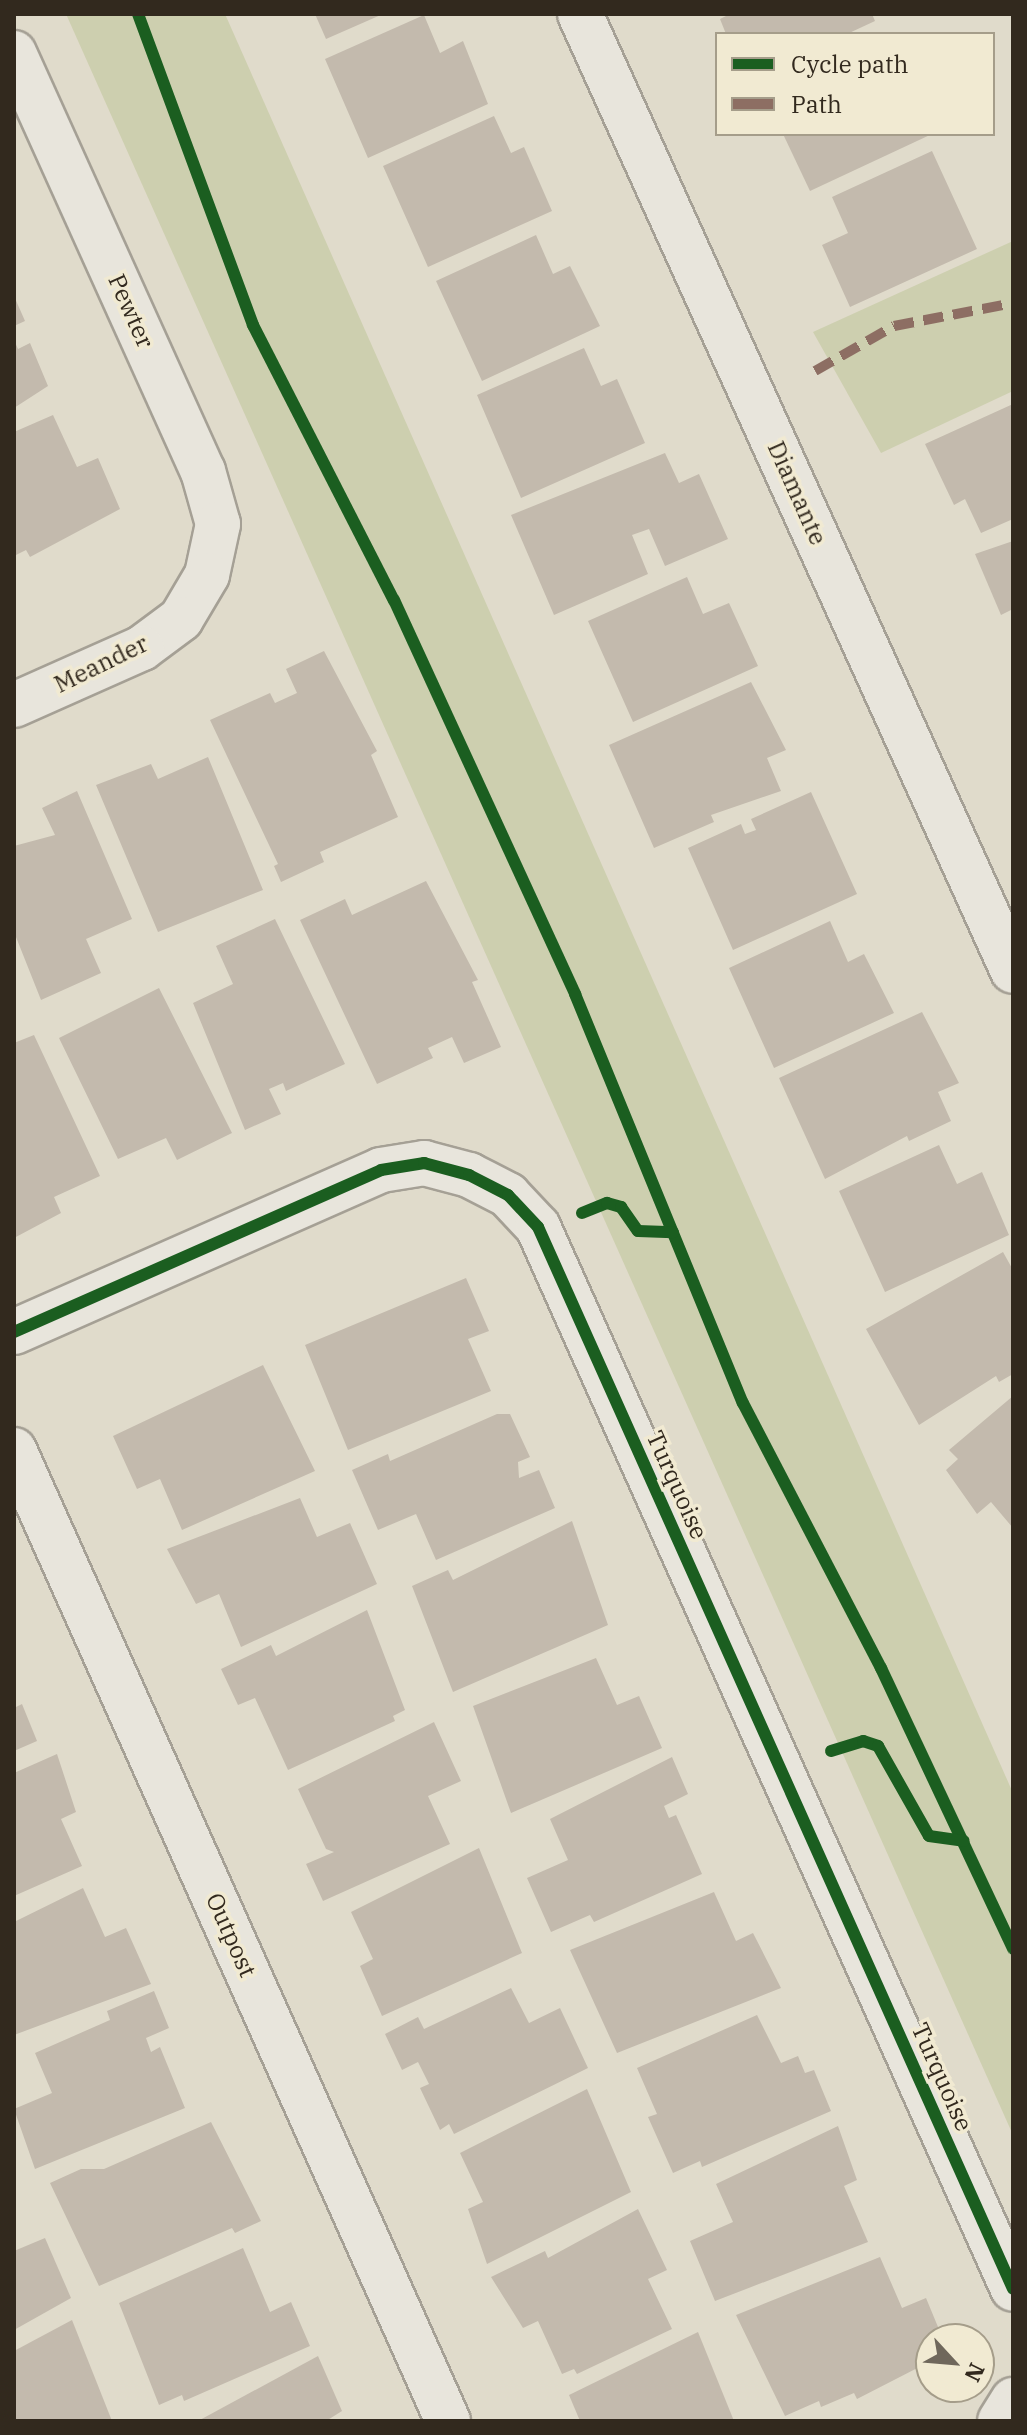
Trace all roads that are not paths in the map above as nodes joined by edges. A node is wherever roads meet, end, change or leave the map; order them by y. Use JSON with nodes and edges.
{"nodes":[{"id":1,"x":580,"y":14,"type":"edge"},
{"id":2,"x":14,"y":53,"type":"edge"},
{"id":3,"x":207,"y":575,"type":"joint"},
{"id":4,"x":14,"y":705,"type":"edge"},
{"id":5,"x":1013,"y":971,"type":"edge"},
{"id":6,"x":14,"y":1332,"type":"edge"},
{"id":7,"x":14,"y":1450,"type":"edge"},
{"id":8,"x":1013,"y":2289,"type":"edge"},
{"id":9,"x":1013,"y":2400,"type":"edge"},
{"id":10,"x":448,"y":2421,"type":"edge"},
{"id":11,"x":1000,"y":2421,"type":"edge"}],
"edges":[{"from":1,"to":5,"type":"street","name":"Diamante"},
{"from":2,"to":3,"type":"street","name":"Pewter"},
{"from":3,"to":4,"type":"street","name":"Meander"},
{"from":6,"to":8,"type":"street","name":"Turquoise"},
{"from":7,"to":10,"type":"street","name":"Outpost"},
{"from":9,"to":11,"type":"street"}]}
